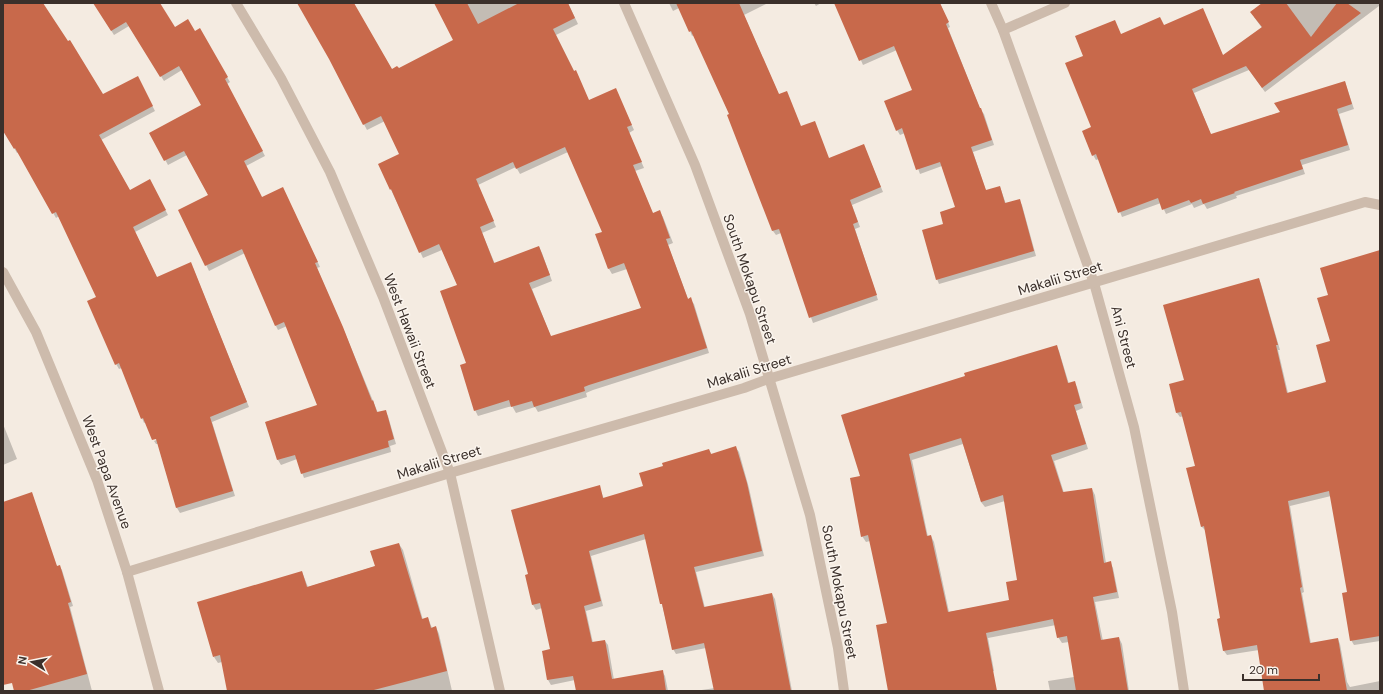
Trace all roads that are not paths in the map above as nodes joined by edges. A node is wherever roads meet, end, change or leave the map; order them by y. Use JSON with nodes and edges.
{"nodes":[{"id":1,"x":236,"y":3,"type":"edge"},
{"id":2,"x":624,"y":3,"type":"edge"},
{"id":3,"x":991,"y":3,"type":"edge"},
{"id":4,"x":1065,"y":3,"type":"edge"},
{"id":5,"x":1003,"y":30,"type":"junction"},
{"id":6,"x":1380,"y":205,"type":"edge"},
{"id":7,"x":3,"y":272,"type":"edge"},
{"id":8,"x":1094,"y":283,"type":"junction"},
{"id":9,"x":768,"y":379,"type":"junction"},
{"id":10,"x":450,"y":473,"type":"junction"},
{"id":11,"x":127,"y":572,"type":"junction"},
{"id":12,"x":159,"y":691,"type":"edge"},
{"id":13,"x":500,"y":691,"type":"edge"},
{"id":14,"x":844,"y":691,"type":"edge"},
{"id":15,"x":1184,"y":691,"type":"edge"}],
"edges":[{"from":1,"to":10,"type":"street","name":"West Hawaii Street"},
{"from":2,"to":9,"type":"street","name":"South Mokapu Street"},
{"from":3,"to":5,"type":"street","name":"Ani Street"},
{"from":4,"to":5,"type":"street"},
{"from":5,"to":8,"type":"street","name":"Ani Street"},
{"from":6,"to":8,"type":"street","name":"Makalii Street"},
{"from":7,"to":11,"type":"street","name":"West Papa Avenue"},
{"from":8,"to":9,"type":"street","name":"Makalii Street"},
{"from":8,"to":15,"type":"street","name":"Ani Street"},
{"from":9,"to":10,"type":"street","name":"Makalii Street"},
{"from":9,"to":14,"type":"street","name":"South Mokapu Street"},
{"from":10,"to":11,"type":"street","name":"Makalii Street"},
{"from":10,"to":13,"type":"street","name":"West Hawaii Street"},
{"from":11,"to":12,"type":"street","name":"West Papa Avenue"}]}
